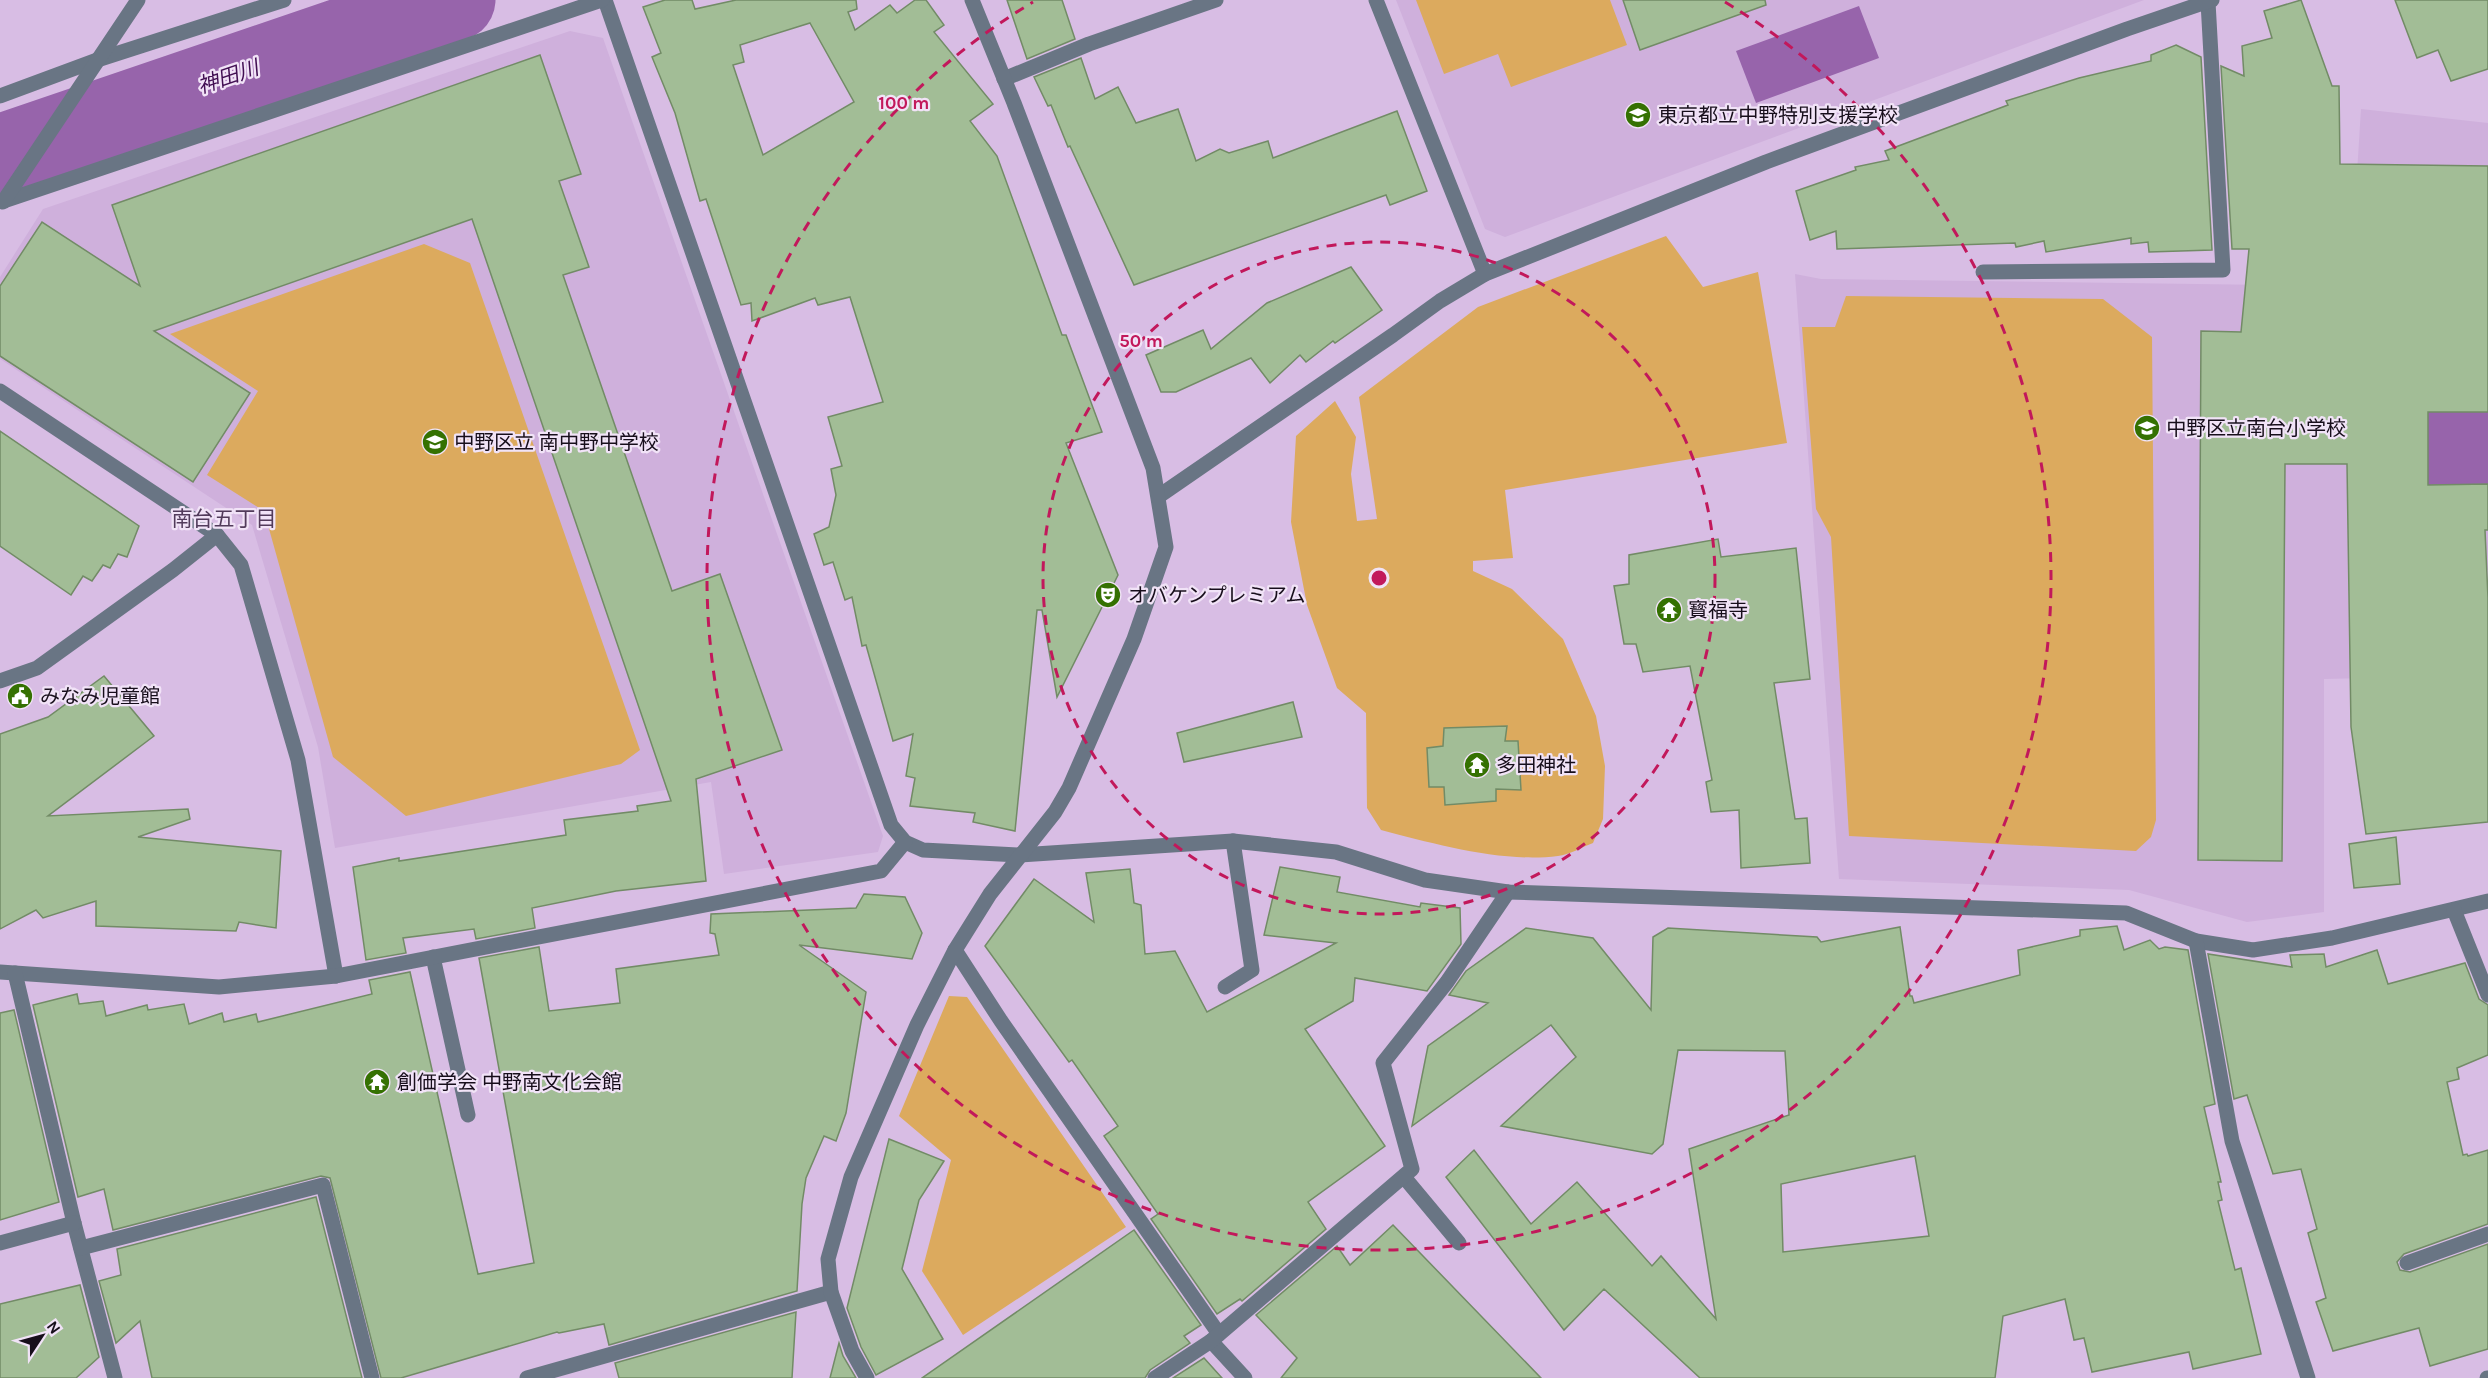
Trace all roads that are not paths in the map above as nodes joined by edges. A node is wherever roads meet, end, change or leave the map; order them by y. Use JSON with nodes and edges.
{"nodes":[{"id":1,"x":138,"y":0,"type":"edge"},
{"id":2,"x":284,"y":0,"type":"edge"},
{"id":3,"x":603,"y":0,"type":"edge"},
{"id":4,"x":972,"y":0,"type":"edge"},
{"id":5,"x":1216,"y":0,"type":"edge"},
{"id":6,"x":1376,"y":0,"type":"edge"},
{"id":7,"x":2210,"y":1,"type":"edge"},
{"id":8,"x":97,"y":60,"type":"junction"},
{"id":9,"x":1004,"y":79,"type":"junction"},
{"id":10,"x":0,"y":96,"type":"edge"},
{"id":11,"x":2,"y":204,"type":"edge"},
{"id":12,"x":1983,"y":272,"type":"dead end"},
{"id":13,"x":1485,"y":274,"type":"junction"},
{"id":14,"x":0,"y":391,"type":"edge"},
{"id":15,"x":1159,"y":496,"type":"junction"},
{"id":16,"x":217,"y":535,"type":"junction"},
{"id":17,"x":0,"y":681,"type":"edge"},
{"id":18,"x":1233,"y":841,"type":"junction"},
{"id":19,"x":905,"y":842,"type":"junction"},
{"id":20,"x":1020,"y":855,"type":"junction"},
{"id":21,"x":1508,"y":892,"type":"junction"},
{"id":22,"x":2488,"y":901,"type":"edge"},
{"id":23,"x":2454,"y":910,"type":"junction"},
{"id":24,"x":2196,"y":941,"type":"junction"},
{"id":25,"x":955,"y":950,"type":"junction"},
{"id":26,"x":433,"y":957,"type":"junction"},
{"id":27,"x":8,"y":972,"type":"edge"},
{"id":28,"x":336,"y":976,"type":"junction"},
{"id":29,"x":1225,"y":987,"type":"dead end"},
{"id":30,"x":2488,"y":995,"type":"edge"},
{"id":31,"x":468,"y":1115,"type":"dead end"},
{"id":32,"x":1404,"y":1177,"type":"junction"},
{"id":33,"x":74,"y":1223,"type":"junction"},
{"id":34,"x":2488,"y":1234,"type":"edge"},
{"id":35,"x":0,"y":1243,"type":"edge"},
{"id":36,"x":1459,"y":1243,"type":"dead end"},
{"id":37,"x":81,"y":1248,"type":"junction"},
{"id":38,"x":2407,"y":1263,"type":"dead end"},
{"id":39,"x":831,"y":1292,"type":"junction"},
{"id":40,"x":1215,"y":1337,"type":"junction"},
{"id":41,"x":115,"y":1378,"type":"edge"},
{"id":42,"x":372,"y":1378,"type":"edge"},
{"id":43,"x":527,"y":1378,"type":"edge"},
{"id":44,"x":867,"y":1378,"type":"edge"},
{"id":45,"x":1155,"y":1378,"type":"edge"},
{"id":46,"x":1245,"y":1378,"type":"edge"},
{"id":47,"x":2306,"y":1378,"type":"edge"}],
"edges":[{"from":1,"to":8,"type":"street"},
{"from":2,"to":8,"type":"street"},
{"from":3,"to":11,"type":"street"},
{"from":3,"to":19,"type":"street"},
{"from":4,"to":9,"type":"street"},
{"from":5,"to":9,"type":"street"},
{"from":6,"to":13,"type":"street"},
{"from":7,"to":12,"type":"street"},
{"from":7,"to":13,"type":"street"},
{"from":8,"to":10,"type":"street"},
{"from":8,"to":11,"type":"street"},
{"from":9,"to":15,"type":"street"},
{"from":13,"to":15,"type":"street"},
{"from":14,"to":16,"type":"street"},
{"from":15,"to":20,"type":"street"},
{"from":16,"to":17,"type":"street"},
{"from":16,"to":28,"type":"street"},
{"from":18,"to":20,"type":"street"},
{"from":18,"to":21,"type":"street"},
{"from":18,"to":29,"type":"street"},
{"from":19,"to":20,"type":"street"},
{"from":19,"to":26,"type":"street"},
{"from":20,"to":25,"type":"street"},
{"from":21,"to":24,"type":"street"},
{"from":21,"to":32,"type":"street"},
{"from":22,"to":23,"type":"street"},
{"from":23,"to":24,"type":"street"},
{"from":23,"to":30,"type":"street"},
{"from":24,"to":47,"type":"street"},
{"from":25,"to":39,"type":"street"},
{"from":25,"to":40,"type":"street"},
{"from":26,"to":28,"type":"street"},
{"from":26,"to":31,"type":"street"},
{"from":27,"to":28,"type":"street"},
{"from":27,"to":33,"type":"street"},
{"from":32,"to":36,"type":"street"},
{"from":32,"to":40,"type":"street"},
{"from":33,"to":35,"type":"street"},
{"from":33,"to":37,"type":"street"},
{"from":34,"to":38,"type":"street"},
{"from":37,"to":41,"type":"street"},
{"from":37,"to":42,"type":"street"},
{"from":39,"to":43,"type":"street"},
{"from":39,"to":44,"type":"street"},
{"from":40,"to":45,"type":"street"},
{"from":40,"to":46,"type":"street"}]}
